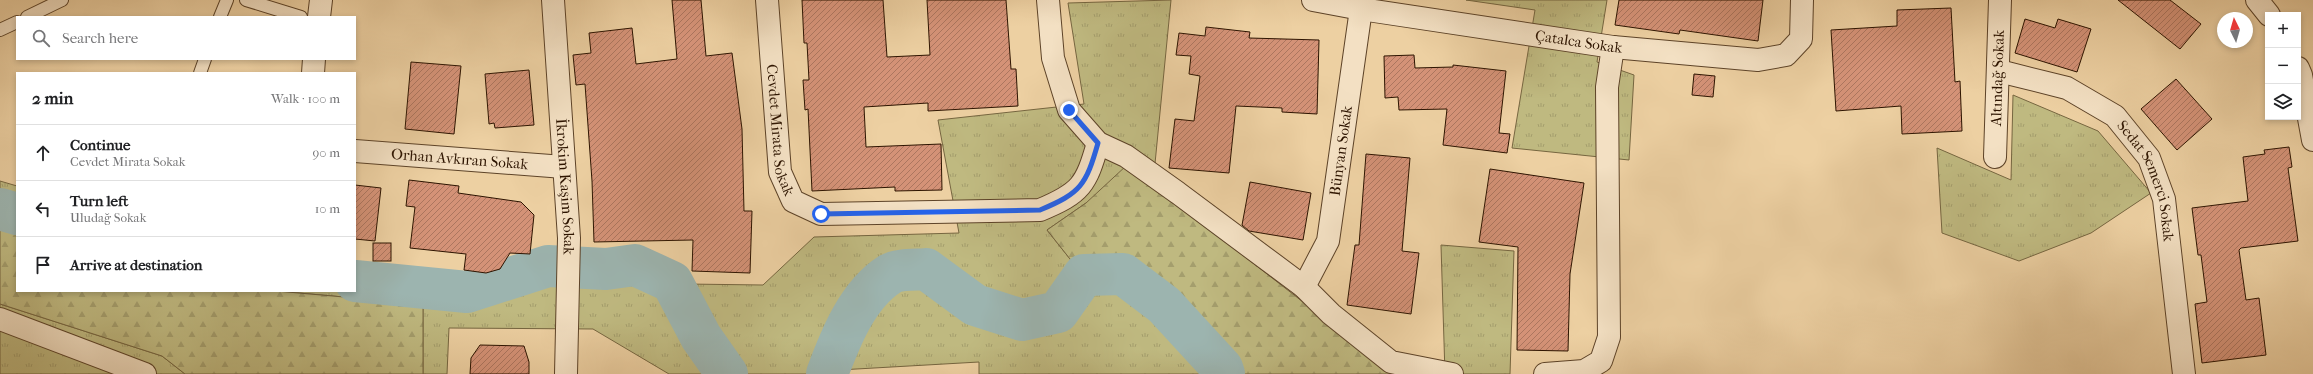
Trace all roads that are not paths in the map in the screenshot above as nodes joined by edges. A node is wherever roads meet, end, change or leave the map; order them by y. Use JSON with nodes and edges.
{"nodes":[{"id":1,"x":62,"y":0,"type":"edge"},
{"id":2,"x":227,"y":0,"type":"edge"},
{"id":3,"x":246,"y":0,"type":"edge"},
{"id":4,"x":321,"y":0,"type":"edge"},
{"id":5,"x":553,"y":0,"type":"edge"},
{"id":6,"x":767,"y":0,"type":"edge"},
{"id":7,"x":1048,"y":0,"type":"edge"},
{"id":8,"x":1313,"y":0,"type":"edge"},
{"id":9,"x":1802,"y":0,"type":"edge"},
{"id":10,"x":2000,"y":0,"type":"edge"},
{"id":11,"x":2257,"y":0,"type":"edge"},
{"id":12,"x":1361,"y":9,"type":"junction"},
{"id":13,"x":2267,"y":12,"type":"edge"},
{"id":14,"x":29,"y":16,"type":"edge"},
{"id":15,"x":220,"y":16,"type":"edge"},
{"id":16,"x":298,"y":16,"type":"edge"},
{"id":17,"x":319,"y":16,"type":"edge"},
{"id":18,"x":16,"y":22,"type":"edge"},
{"id":19,"x":0,"y":30,"type":"edge"},
{"id":20,"x":1613,"y":47,"type":"junction"},
{"id":21,"x":205,"y":60,"type":"edge"},
{"id":22,"x":314,"y":60,"type":"edge"},
{"id":23,"x":1999,"y":71,"type":"junction"},
{"id":24,"x":200,"y":72,"type":"edge"},
{"id":25,"x":313,"y":72,"type":"edge"},
{"id":26,"x":2301,"y":75,"type":"edge"},
{"id":27,"x":2313,"y":140,"type":"edge"},
{"id":28,"x":1098,"y":143,"type":"junction"},
{"id":29,"x":356,"y":151,"type":"edge"},
{"id":30,"x":1995,"y":157,"type":"dead end"},
{"id":31,"x":564,"y":167,"type":"junction"},
{"id":32,"x":1304,"y":287,"type":"junction"},
{"id":33,"x":0,"y":319,"type":"edge"},
{"id":34,"x":134,"y":372,"type":"edge"},
{"id":35,"x":566,"y":374,"type":"edge"},
{"id":36,"x":1452,"y":374,"type":"edge"},
{"id":37,"x":1545,"y":374,"type":"edge"},
{"id":38,"x":2184,"y":374,"type":"edge"}],
"edges":[{"from":1,"to":14,"type":"lane"},
{"from":2,"to":15,"type":"lane"},
{"from":3,"to":16,"type":"lane"},
{"from":4,"to":17,"type":"street"},
{"from":5,"to":31,"type":"street","name":"İkrokim Kaşim Sokak"},
{"from":6,"to":28,"type":"street","name":"Cevdet Mirata Sokak"},
{"from":7,"to":28,"type":"street"},
{"from":8,"to":12,"type":"street","name":"Çatalca Sokak"},
{"from":9,"to":20,"type":"street","name":"Çatalca Sokak"},
{"from":10,"to":23,"type":"street","name":"Altındağ Sokak"},
{"from":11,"to":13,"type":"street"},
{"from":12,"to":20,"type":"street","name":"Çatalca Sokak"},
{"from":12,"to":32,"type":"street","name":"Bünyan Sokak"},
{"from":18,"to":19,"type":"lane"},
{"from":20,"to":37,"type":"street"},
{"from":21,"to":24,"type":"lane"},
{"from":22,"to":25,"type":"street"},
{"from":23,"to":30,"type":"street","name":"Altındağ Sokak"},
{"from":23,"to":38,"type":"street","name":"Sedat Semerci Sokak"},
{"from":26,"to":27,"type":"street"},
{"from":28,"to":32,"type":"street"},
{"from":29,"to":31,"type":"street","name":"Orhan Avkıran Sokak"},
{"from":31,"to":35,"type":"street","name":"İkrokim Kaşim Sokak"},
{"from":32,"to":36,"type":"street"},
{"from":33,"to":34,"type":"street"}]}
